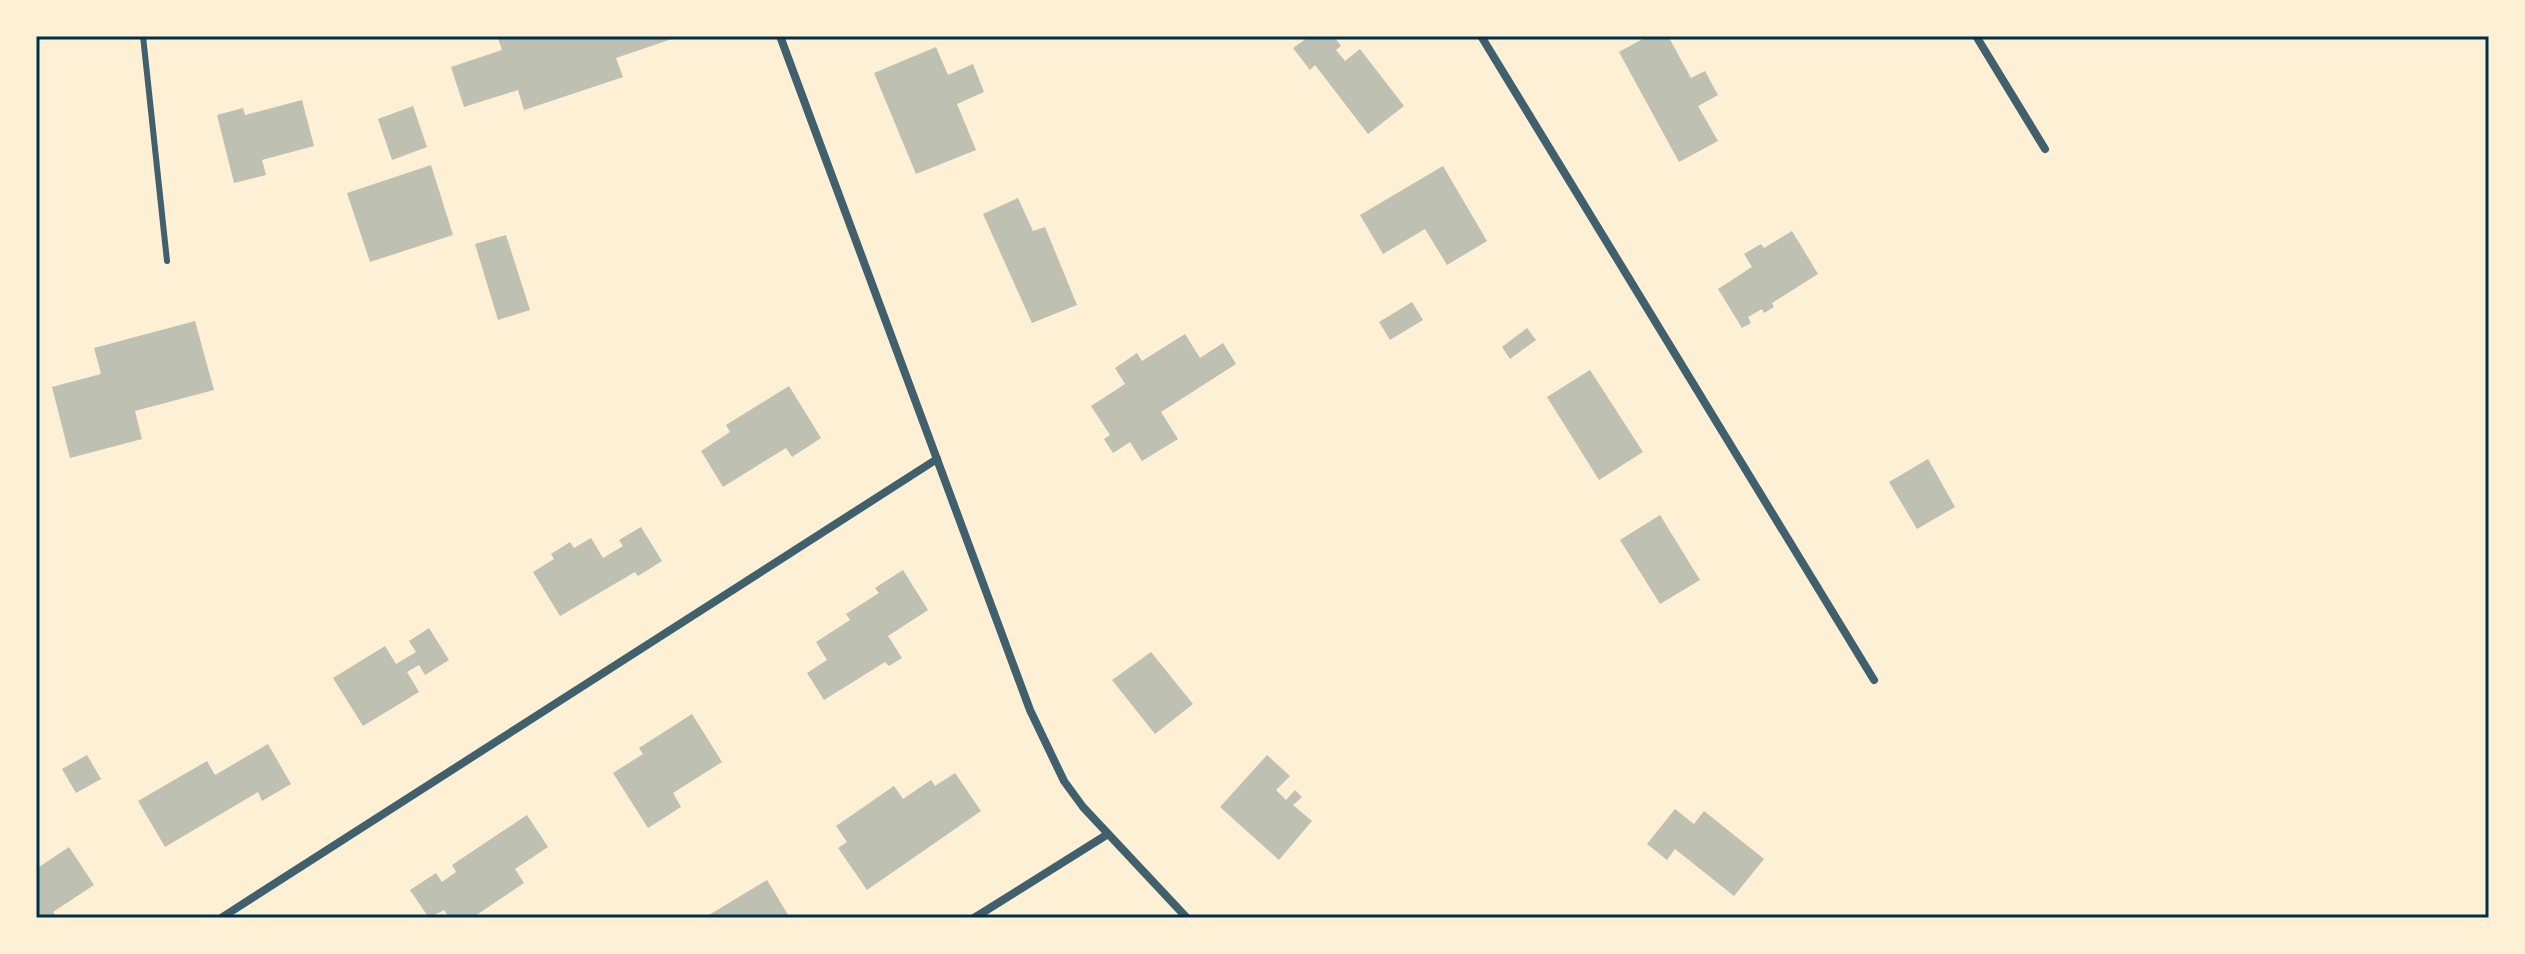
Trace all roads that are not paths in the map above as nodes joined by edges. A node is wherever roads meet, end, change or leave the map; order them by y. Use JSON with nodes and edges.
{"nodes":[{"id":1,"x":143,"y":36,"type":"edge"},
{"id":2,"x":780,"y":36,"type":"edge"},
{"id":3,"x":1481,"y":36,"type":"edge"},
{"id":4,"x":1976,"y":36,"type":"edge"},
{"id":5,"x":2045,"y":149,"type":"dead end"},
{"id":6,"x":167,"y":261,"type":"dead end"},
{"id":7,"x":937,"y":459,"type":"junction"},
{"id":8,"x":1874,"y":680,"type":"dead end"},
{"id":9,"x":1108,"y":834,"type":"junction"},
{"id":10,"x":221,"y":918,"type":"edge"},
{"id":11,"x":974,"y":918,"type":"edge"},
{"id":12,"x":1187,"y":918,"type":"edge"}],
"edges":[{"from":1,"to":6,"type":"lane"},
{"from":2,"to":7,"type":"street"},
{"from":3,"to":8,"type":"street"},
{"from":4,"to":5,"type":"street"},
{"from":7,"to":9,"type":"street"},
{"from":7,"to":10,"type":"street"},
{"from":9,"to":11,"type":"street"},
{"from":9,"to":12,"type":"street"}]}
